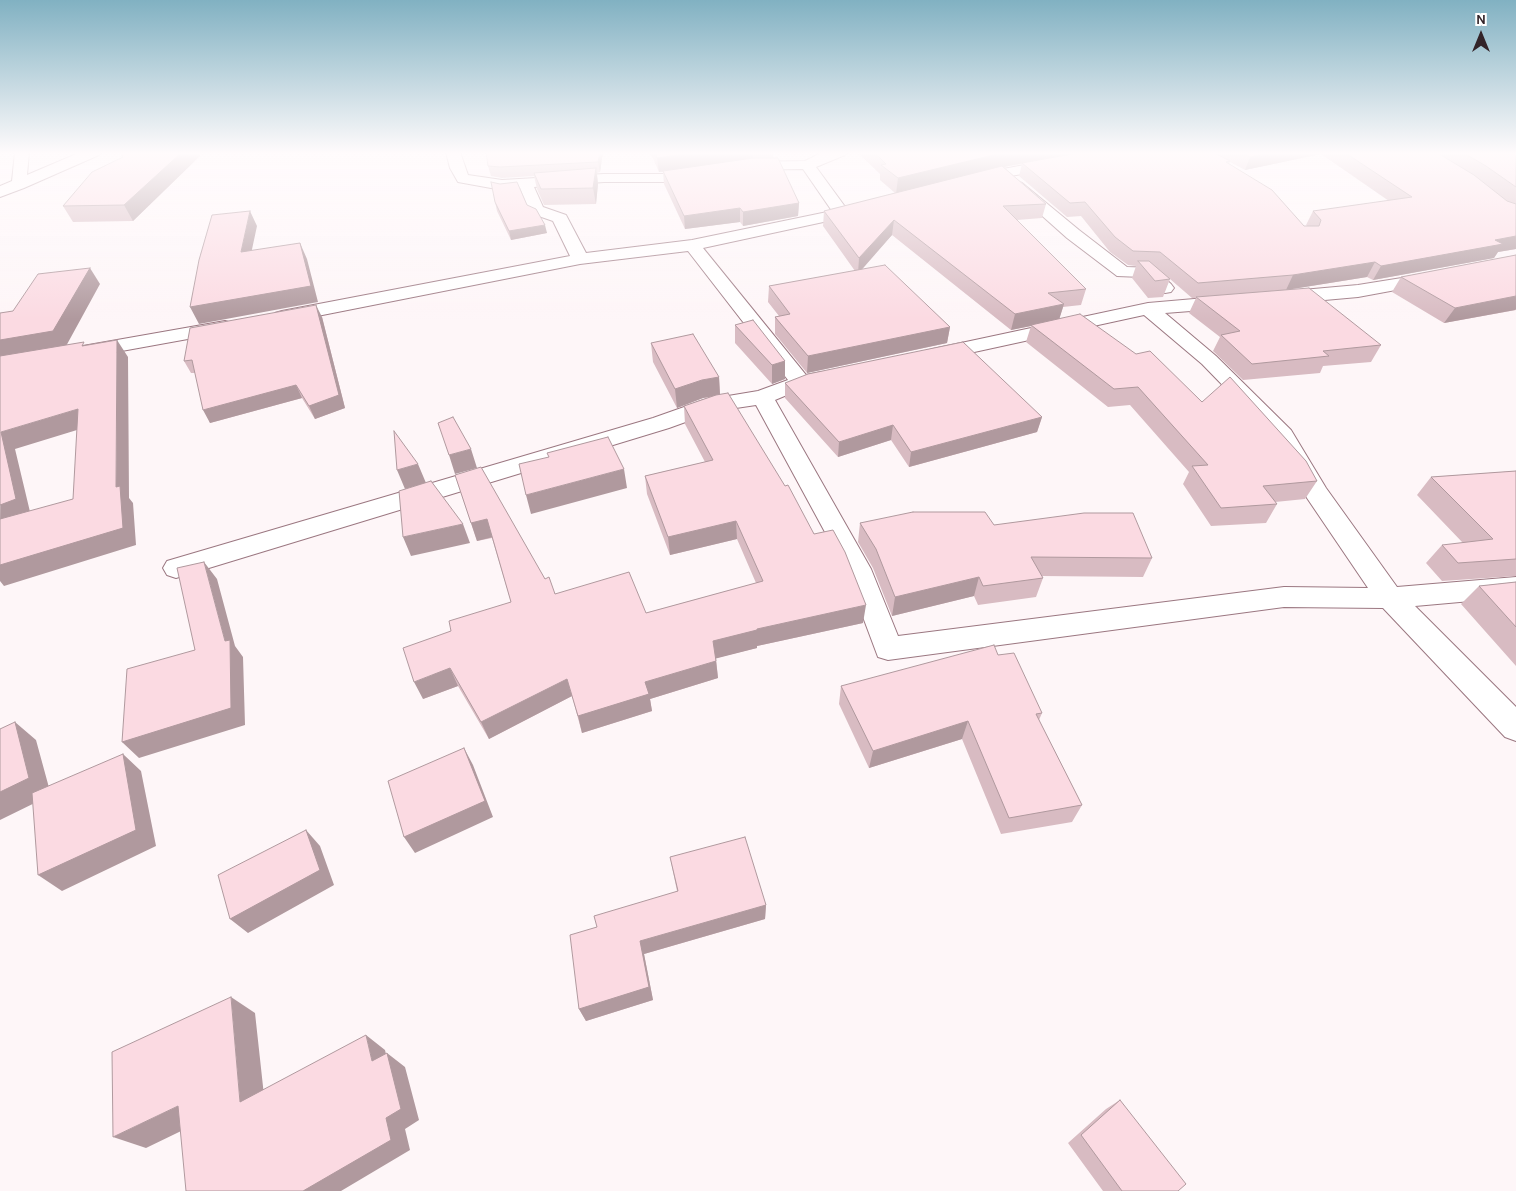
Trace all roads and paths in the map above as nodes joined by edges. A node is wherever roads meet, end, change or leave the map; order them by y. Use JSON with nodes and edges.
{"nodes":[{"id":1,"x":535,"y":208,"type":"edge"},
{"id":2,"x":837,"y":208,"type":"edge"},
{"id":3,"x":868,"y":208,"type":"edge"},
{"id":4,"x":1043,"y":208,"type":"edge"},
{"id":5,"x":842,"y":214,"type":"junction"},
{"id":6,"x":692,"y":245,"type":"junction"},
{"id":7,"x":580,"y":259,"type":"junction"},
{"id":8,"x":1451,"y":274,"type":"edge"},
{"id":9,"x":1187,"y":306,"type":"junction"},
{"id":10,"x":1148,"y":309,"type":"junction"},
{"id":11,"x":268,"y":320,"type":"edge"},
{"id":12,"x":239,"y":325,"type":"edge"},
{"id":13,"x":67,"y":355,"type":"edge"},
{"id":14,"x":917,"y":358,"type":"edge"},
{"id":15,"x":840,"y":374,"type":"edge"},
{"id":16,"x":801,"y":382,"type":"junction"},
{"id":17,"x":763,"y":396,"type":"junction"},
{"id":18,"x":176,"y":568,"type":"edge"},
{"id":19,"x":1516,"y":587,"type":"edge"},
{"id":20,"x":1390,"y":598,"type":"junction"},
{"id":21,"x":1516,"y":728,"type":"edge"}],
"edges":[{"from":1,"to":7,"type":"street"},
{"from":2,"to":5,"type":"street"},
{"from":3,"to":5,"type":"street"},
{"from":4,"to":9,"type":"street"},
{"from":5,"to":6,"type":"street"},
{"from":6,"to":7,"type":"street"},
{"from":6,"to":16,"type":"street"},
{"from":7,"to":11,"type":"street"},
{"from":8,"to":9,"type":"street"},
{"from":9,"to":10,"type":"street"},
{"from":10,"to":14,"type":"street"},
{"from":10,"to":20,"type":"street"},
{"from":12,"to":13,"type":"street"},
{"from":15,"to":16,"type":"street"},
{"from":16,"to":17,"type":"street"},
{"from":17,"to":18,"type":"street"},
{"from":17,"to":20,"type":"street"},
{"from":19,"to":20,"type":"street"},
{"from":20,"to":21,"type":"street"}]}
